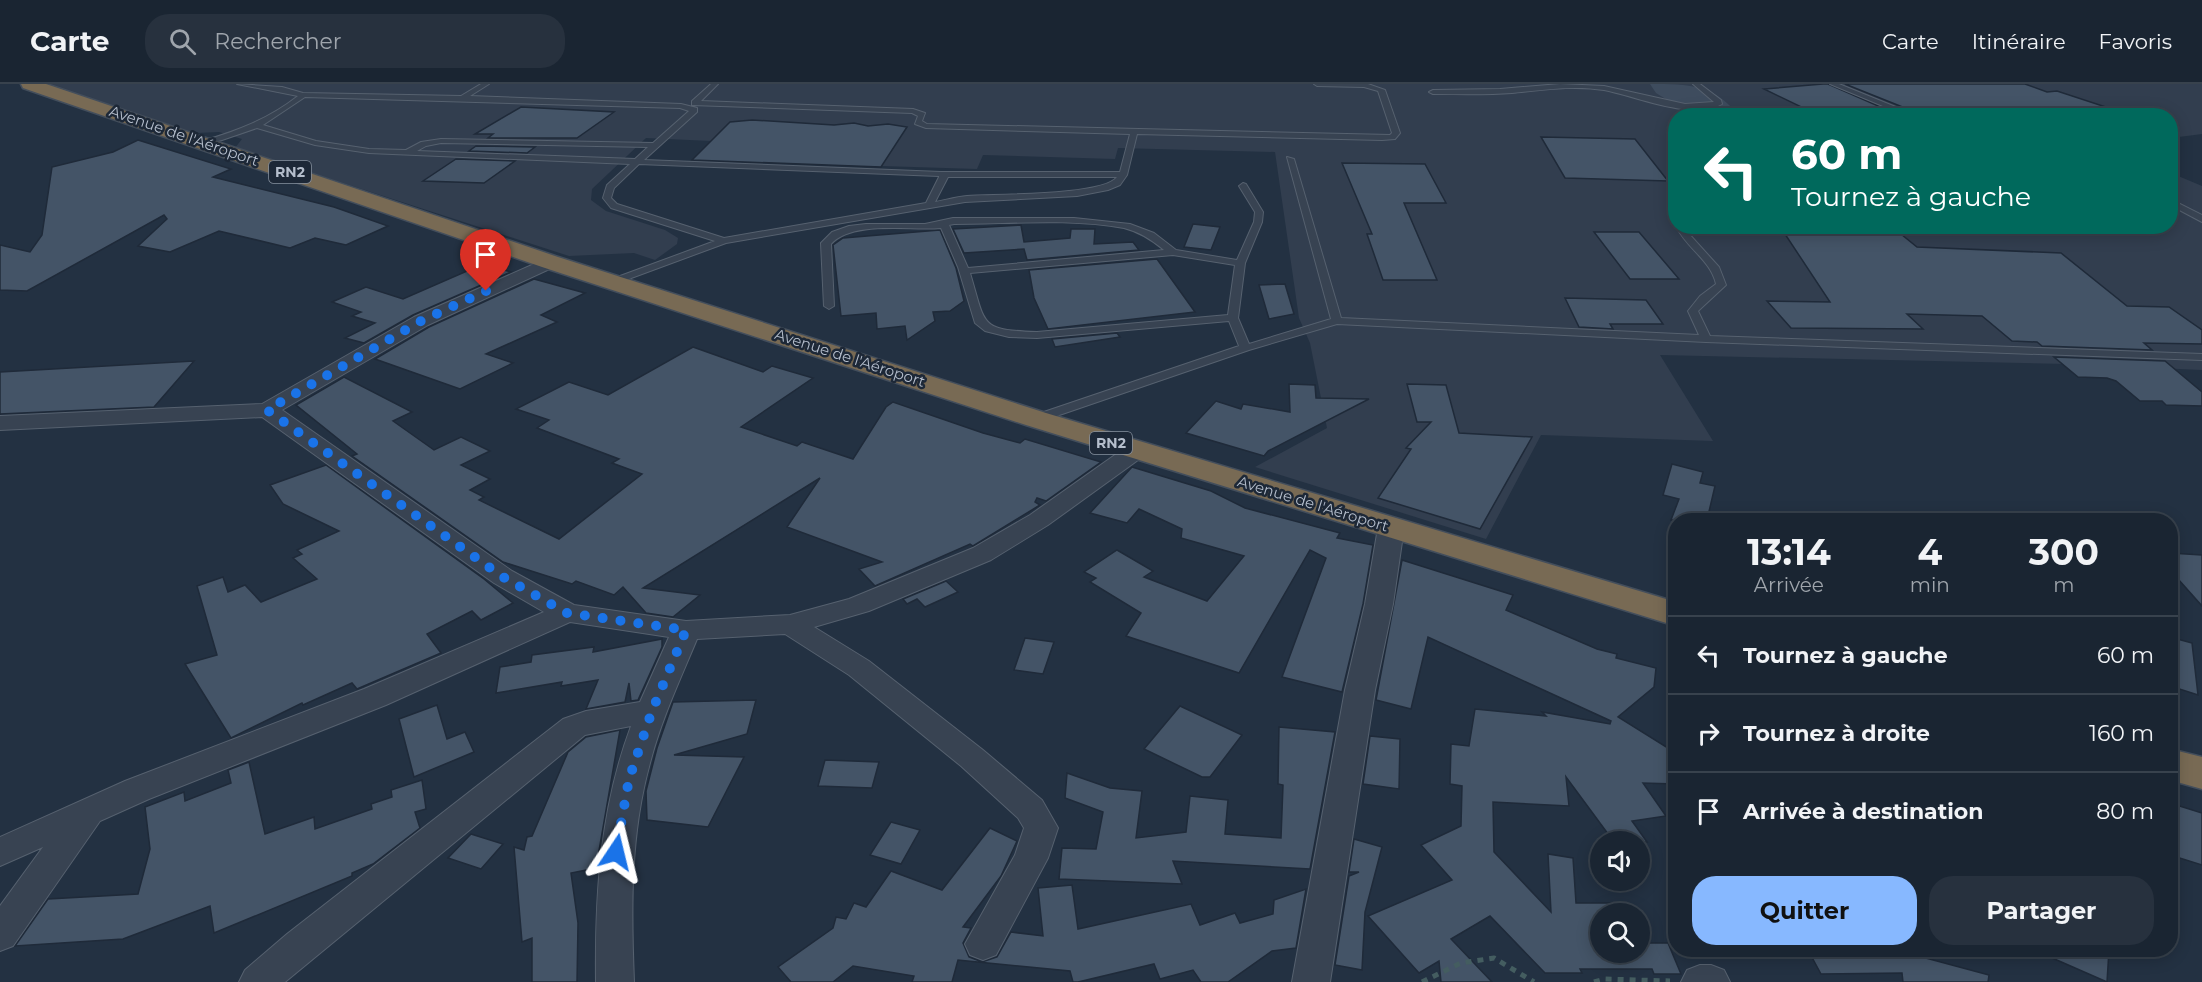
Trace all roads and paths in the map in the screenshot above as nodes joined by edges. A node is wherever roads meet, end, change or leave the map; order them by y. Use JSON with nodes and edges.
{"nodes":[{"id":1,"x":29,"y":84,"type":"edge"},
{"id":2,"x":240,"y":84,"type":"edge"},
{"id":3,"x":486,"y":84,"type":"edge"},
{"id":4,"x":715,"y":84,"type":"edge"},
{"id":5,"x":1317,"y":84,"type":"edge"},
{"id":6,"x":1696,"y":84,"type":"edge"},
{"id":7,"x":1833,"y":84,"type":"edge"},
{"id":8,"x":280,"y":87,"type":"edge"},
{"id":9,"x":1432,"y":92,"type":"dead end"},
{"id":10,"x":303,"y":95,"type":"junction"},
{"id":11,"x":462,"y":98,"type":"junction"},
{"id":12,"x":1894,"y":108,"type":"edge"},
{"id":13,"x":259,"y":126,"type":"junction"},
{"id":14,"x":1134,"y":132,"type":"junction"},
{"id":15,"x":205,"y":143,"type":"junction"},
{"id":16,"x":654,"y":146,"type":"junction"},
{"id":17,"x":406,"y":153,"type":"junction"},
{"id":18,"x":1290,"y":159,"type":"dead end"},
{"id":19,"x":639,"y":161,"type":"junction"},
{"id":20,"x":941,"y":174,"type":"junction"},
{"id":21,"x":1123,"y":175,"type":"junction"},
{"id":22,"x":1243,"y":186,"type":"dead end"},
{"id":23,"x":929,"y":206,"type":"junction"},
{"id":24,"x":2178,"y":206,"type":"edge"},
{"id":25,"x":2202,"y":219,"type":"edge"},
{"id":26,"x":945,"y":225,"type":"junction"},
{"id":27,"x":1684,"y":234,"type":"edge"},
{"id":28,"x":724,"y":241,"type":"junction"},
{"id":29,"x":1173,"y":252,"type":"junction"},
{"id":30,"x":550,"y":262,"type":"junction"},
{"id":31,"x":1240,"y":263,"type":"junction"},
{"id":32,"x":964,"y":271,"type":"junction"},
{"id":33,"x":615,"y":281,"type":"junction"},
{"id":34,"x":829,"y":306,"type":"dead end"},
{"id":35,"x":1233,"y":318,"type":"junction"},
{"id":36,"x":1337,"y":321,"type":"junction"},
{"id":37,"x":1706,"y":339,"type":"junction"},
{"id":38,"x":1245,"y":348,"type":"junction"},
{"id":39,"x":2202,"y":357,"type":"edge"},
{"id":40,"x":267,"y":410,"type":"junction"},
{"id":41,"x":1036,"y":419,"type":"junction"},
{"id":42,"x":0,"y":423,"type":"edge"},
{"id":43,"x":1137,"y":450,"type":"junction"},
{"id":44,"x":1391,"y":528,"type":"junction"},
{"id":45,"x":1668,"y":612,"type":"edge"},
{"id":46,"x":567,"y":613,"type":"junction"},
{"id":47,"x":790,"y":624,"type":"junction"},
{"id":48,"x":686,"y":630,"type":"junction"},
{"id":49,"x":652,"y":711,"type":"junction"},
{"id":50,"x":2178,"y":766,"type":"edge"},
{"id":51,"x":2202,"y":773,"type":"edge"},
{"id":52,"x":88,"y":812,"type":"junction"},
{"id":53,"x":0,"y":852,"type":"edge"},
{"id":54,"x":0,"y":935,"type":"edge"},
{"id":55,"x":982,"y":944,"type":"dead end"},
{"id":56,"x":258,"y":982,"type":"edge"},
{"id":57,"x":615,"y":982,"type":"edge"},
{"id":58,"x":1311,"y":982,"type":"edge"},
{"id":59,"x":1422,"y":982,"type":"edge"},
{"id":60,"x":1534,"y":982,"type":"edge"},
{"id":61,"x":1594,"y":982,"type":"edge"},
{"id":62,"x":1700,"y":982,"type":"edge"},
{"id":63,"x":1711,"y":982,"type":"edge"}],
"edges":[{"from":1,"to":15,"type":"highway","name":"Avenue de l'Aéroport","number":"RN2"},
{"from":2,"to":8,"type":"lane"},
{"from":3,"to":11,"type":"lane"},
{"from":4,"to":14,"type":"lane"},
{"from":5,"to":14,"type":"lane"},
{"from":6,"to":9,"type":"lane"},
{"from":7,"to":12,"type":"lane"},
{"from":8,"to":10,"type":"lane"},
{"from":10,"to":11,"type":"lane"},
{"from":10,"to":13,"type":"lane"},
{"from":11,"to":16,"type":"lane"},
{"from":13,"to":15,"type":"lane"},
{"from":13,"to":17,"type":"lane"},
{"from":14,"to":21,"type":"lane"},
{"from":15,"to":30,"type":"highway","name":"Avenue de l'Aéroport","number":"RN2"},
{"from":16,"to":17,"type":"lane"},
{"from":16,"to":19,"type":"lane"},
{"from":17,"to":19,"type":"lane"},
{"from":18,"to":36,"type":"lane"},
{"from":19,"to":20,"type":"lane"},
{"from":19,"to":28,"type":"lane"},
{"from":20,"to":21,"type":"lane"},
{"from":20,"to":23,"type":"lane"},
{"from":21,"to":23,"type":"lane"},
{"from":22,"to":31,"type":"lane"},
{"from":23,"to":28,"type":"lane"},
{"from":24,"to":25,"type":"lane"},
{"from":26,"to":29,"type":"lane"},
{"from":26,"to":32,"type":"lane"},
{"from":26,"to":34,"type":"lane"},
{"from":27,"to":37,"type":"lane"},
{"from":28,"to":33,"type":"lane"},
{"from":29,"to":31,"type":"lane"},
{"from":29,"to":32,"type":"lane"},
{"from":30,"to":33,"type":"highway","name":"Avenue de l'Aéroport","number":"RN2"},
{"from":30,"to":40,"type":"street"},
{"from":31,"to":35,"type":"lane"},
{"from":32,"to":35,"type":"lane"},
{"from":33,"to":41,"type":"highway","name":"Avenue de l'Aéroport","number":"RN2"},
{"from":35,"to":38,"type":"lane"},
{"from":36,"to":37,"type":"lane"},
{"from":36,"to":38,"type":"lane"},
{"from":37,"to":39,"type":"lane"},
{"from":38,"to":41,"type":"lane"},
{"from":40,"to":42,"type":"street"},
{"from":40,"to":46,"type":"street"},
{"from":41,"to":43,"type":"highway","name":"Avenue de l'Aéroport","number":"RN2"},
{"from":43,"to":44,"type":"highway","name":"Avenue de l'Aéroport","number":"RN2"},
{"from":43,"to":47,"type":"street"},
{"from":44,"to":45,"type":"highway","name":"Avenue de l'Aéroport","number":"RN2"},
{"from":44,"to":58,"type":"street"},
{"from":46,"to":48,"type":"street"},
{"from":46,"to":52,"type":"street"},
{"from":47,"to":48,"type":"street"},
{"from":47,"to":55,"type":"street"},
{"from":48,"to":49,"type":"street"},
{"from":49,"to":56,"type":"street"},
{"from":49,"to":57,"type":"street"},
{"from":50,"to":51,"type":"highway"},
{"from":52,"to":53,"type":"street"},
{"from":52,"to":54,"type":"street"},
{"from":59,"to":60,"type":"path"},
{"from":61,"to":62,"type":"path"},
{"from":62,"to":63,"type":"street"}]}
